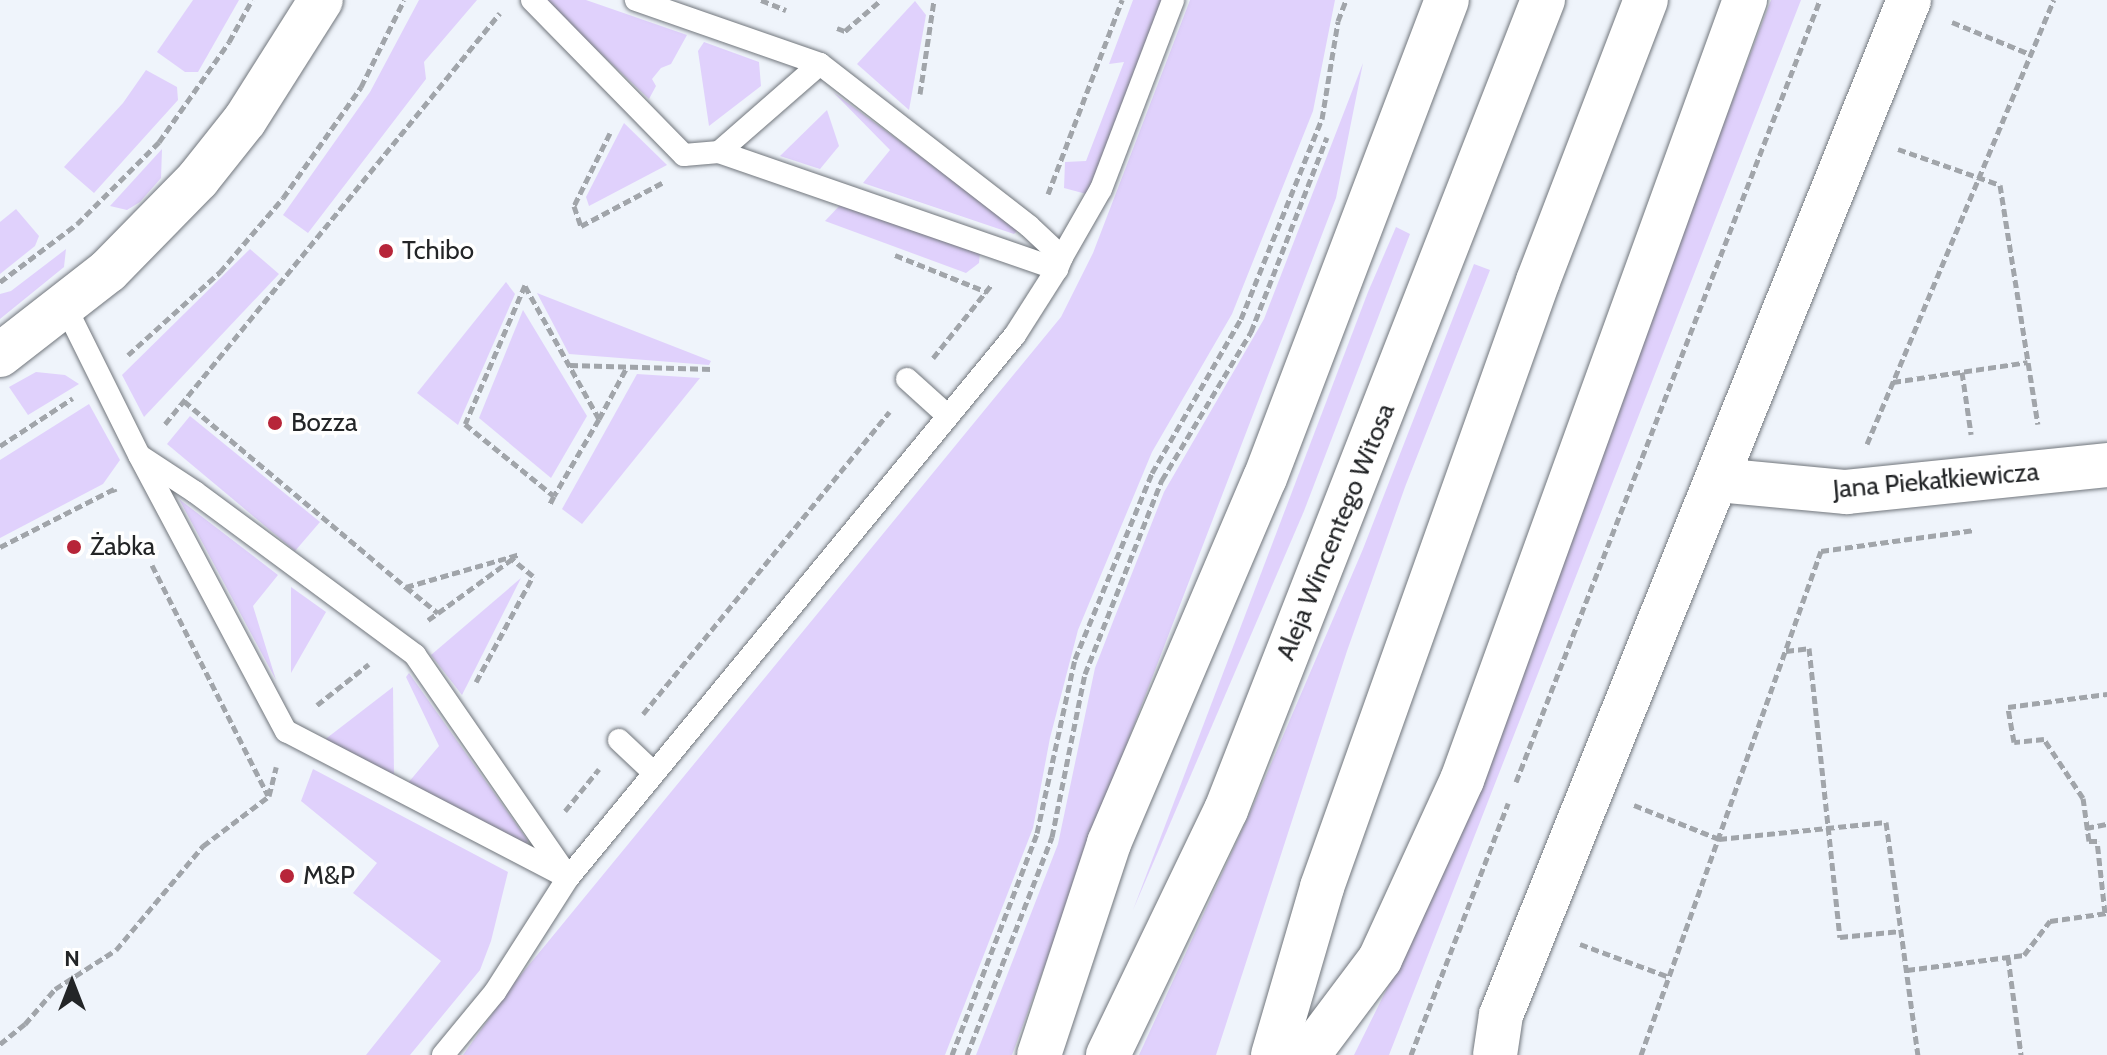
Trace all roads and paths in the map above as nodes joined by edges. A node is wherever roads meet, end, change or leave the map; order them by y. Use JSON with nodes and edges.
{"nodes":[{"id":1,"x":252,"y":0,"type":"edge"},
{"id":2,"x":321,"y":0,"type":"edge"},
{"id":3,"x":404,"y":0,"type":"edge"},
{"id":4,"x":532,"y":0,"type":"edge"},
{"id":5,"x":636,"y":0,"type":"edge"},
{"id":6,"x":761,"y":0,"type":"edge"},
{"id":7,"x":881,"y":0,"type":"edge"},
{"id":8,"x":1122,"y":0,"type":"edge"},
{"id":9,"x":1173,"y":0,"type":"edge"},
{"id":10,"x":1346,"y":0,"type":"edge"},
{"id":11,"x":1447,"y":0,"type":"edge"},
{"id":12,"x":1543,"y":0,"type":"edge"},
{"id":13,"x":1646,"y":0,"type":"edge"},
{"id":14,"x":1745,"y":0,"type":"edge"},
{"id":15,"x":1820,"y":0,"type":"edge"},
{"id":16,"x":2054,"y":0,"type":"edge"},
{"id":17,"x":1908,"y":2,"type":"edge"},
{"id":18,"x":501,"y":12,"type":"dead end"},
{"id":19,"x":796,"y":13,"type":"dead end"},
{"id":20,"x":833,"y":27,"type":"dead end"},
{"id":21,"x":2032,"y":55,"type":"junction"},
{"id":22,"x":820,"y":64,"type":"junction"},
{"id":23,"x":614,"y":125,"type":"dead end"},
{"id":24,"x":1855,"y":135,"type":"junction"},
{"id":25,"x":1327,"y":137,"type":"dead end"},
{"id":26,"x":719,"y":152,"type":"junction"},
{"id":27,"x":1982,"y":177,"type":"junction"},
{"id":28,"x":1029,"y":226,"type":"junction"},
{"id":29,"x":1012,"y":252,"type":"junction"},
{"id":30,"x":1059,"y":263,"type":"junction"},
{"id":31,"x":0,"y":282,"type":"edge"},
{"id":32,"x":65,"y":306,"type":"junction"},
{"id":33,"x":0,"y":355,"type":"edge"},
{"id":34,"x":2028,"y":362,"type":"junction"},
{"id":35,"x":569,"y":365,"type":"junction"},
{"id":36,"x":627,"y":367,"type":"junction"},
{"id":37,"x":712,"y":369,"type":"dead end"},
{"id":38,"x":1962,"y":372,"type":"junction"},
{"id":39,"x":101,"y":380,"type":"junction"},
{"id":40,"x":910,"y":381,"type":"junction"},
{"id":41,"x":1893,"y":382,"type":"junction"},
{"id":42,"x":184,"y":401,"type":"junction"},
{"id":43,"x":948,"y":416,"type":"junction"},
{"id":44,"x":599,"y":419,"type":"junction"},
{"id":45,"x":0,"y":446,"type":"edge"},
{"id":46,"x":139,"y":455,"type":"junction"},
{"id":47,"x":2107,"y":465,"type":"edge"},
{"id":48,"x":2046,"y":472,"type":"junction"},
{"id":49,"x":1978,"y":478,"type":"junction"},
{"id":50,"x":1718,"y":480,"type":"junction"},
{"id":51,"x":1846,"y":492,"type":"junction"},
{"id":52,"x":554,"y":496,"type":"junction"},
{"id":53,"x":121,"y":503,"type":"dead end"},
{"id":54,"x":549,"y":506,"type":"dead end"},
{"id":55,"x":1991,"y":528,"type":"dead end"},
{"id":56,"x":0,"y":547,"type":"edge"},
{"id":57,"x":149,"y":559,"type":"dead end"},
{"id":58,"x":512,"y":559,"type":"junction"},
{"id":59,"x":406,"y":587,"type":"junction"},
{"id":60,"x":438,"y":613,"type":"junction"},
{"id":61,"x":397,"y":641,"type":"junction"},
{"id":62,"x":1786,"y":651,"type":"junction"},
{"id":63,"x":471,"y":691,"type":"dead end"},
{"id":64,"x":2107,"y":694,"type":"edge"},
{"id":65,"x":286,"y":731,"type":"junction"},
{"id":66,"x":620,"y":741,"type":"junction"},
{"id":67,"x":654,"y":773,"type":"junction"},
{"id":68,"x":1593,"y":788,"type":"junction"},
{"id":69,"x":269,"y":796,"type":"junction"},
{"id":70,"x":2107,"y":824,"type":"edge"},
{"id":71,"x":1828,"y":828,"type":"junction"},
{"id":72,"x":2086,"y":828,"type":"junction"},
{"id":73,"x":541,"y":839,"type":"junction"},
{"id":74,"x":1719,"y":839,"type":"junction"},
{"id":75,"x":568,"y":878,"type":"junction"},
{"id":76,"x":2106,"y":913,"type":"edge"},
{"id":77,"x":1536,"y":928,"type":"junction"},
{"id":78,"x":1901,"y":931,"type":"junction"},
{"id":79,"x":2008,"y":957,"type":"junction"},
{"id":80,"x":1907,"y":970,"type":"junction"},
{"id":81,"x":1669,"y":977,"type":"junction"},
{"id":82,"x":0,"y":1044,"type":"edge"},
{"id":83,"x":443,"y":1055,"type":"edge"},
{"id":84,"x":952,"y":1055,"type":"edge"},
{"id":85,"x":967,"y":1055,"type":"edge"},
{"id":86,"x":1039,"y":1055,"type":"edge"},
{"id":87,"x":1108,"y":1055,"type":"edge"},
{"id":88,"x":1273,"y":1055,"type":"edge"},
{"id":89,"x":1308,"y":1055,"type":"edge"},
{"id":90,"x":1411,"y":1055,"type":"edge"},
{"id":91,"x":1495,"y":1055,"type":"edge"},
{"id":92,"x":1641,"y":1055,"type":"edge"},
{"id":93,"x":1918,"y":1055,"type":"edge"},
{"id":94,"x":2021,"y":1055,"type":"edge"}],
"edges":[{"from":1,"to":31,"type":"path"},
{"from":2,"to":32,"type":"main road"},
{"from":3,"to":39,"type":"path"},
{"from":4,"to":26,"type":"lane"},
{"from":5,"to":22,"type":"lane"},
{"from":6,"to":19,"type":"path"},
{"from":7,"to":20,"type":"path"},
{"from":8,"to":28,"type":"path"},
{"from":9,"to":30,"type":"lane"},
{"from":10,"to":84,"type":"path"},
{"from":11,"to":86,"type":"main road"},
{"from":12,"to":87,"type":"main road","name":"Aleja Wincentego Witosa"},
{"from":13,"to":88,"type":"main road"},
{"from":14,"to":89,"type":"main road"},
{"from":15,"to":90,"type":"path"},
{"from":16,"to":21,"type":"path"},
{"from":17,"to":21,"type":"path"},
{"from":17,"to":24,"type":"main road"},
{"from":18,"to":42,"type":"path"},
{"from":21,"to":27,"type":"path"},
{"from":22,"to":26,"type":"lane"},
{"from":22,"to":28,"type":"lane"},
{"from":23,"to":26,"type":"path"},
{"from":24,"to":27,"type":"path"},
{"from":24,"to":50,"type":"main road"},
{"from":25,"to":85,"type":"path"},
{"from":26,"to":29,"type":"lane"},
{"from":27,"to":34,"type":"path"},
{"from":27,"to":41,"type":"path"},
{"from":28,"to":30,"type":"lane"},
{"from":29,"to":30,"type":"lane"},
{"from":29,"to":40,"type":"path"},
{"from":30,"to":43,"type":"lane"},
{"from":32,"to":33,"type":"main road"},
{"from":32,"to":39,"type":"lane"},
{"from":34,"to":38,"type":"path"},
{"from":34,"to":48,"type":"path"},
{"from":35,"to":36,"type":"path"},
{"from":35,"to":44,"type":"path"},
{"from":35,"to":52,"type":"path"},
{"from":36,"to":37,"type":"path"},
{"from":36,"to":44,"type":"path"},
{"from":38,"to":41,"type":"path"},
{"from":38,"to":49,"type":"path"},
{"from":39,"to":45,"type":"path"},
{"from":39,"to":46,"type":"lane"},
{"from":40,"to":43,"type":"lane"},
{"from":40,"to":66,"type":"path"},
{"from":41,"to":51,"type":"path"},
{"from":42,"to":46,"type":"path"},
{"from":42,"to":59,"type":"path"},
{"from":43,"to":67,"type":"lane"},
{"from":44,"to":52,"type":"path"},
{"from":46,"to":61,"type":"lane"},
{"from":46,"to":65,"type":"lane"},
{"from":47,"to":48,"type":"main road","name":"Jana Piekałkiewicza"},
{"from":48,"to":49,"type":"main road","name":"Jana Piekałkiewicza"},
{"from":49,"to":51,"type":"main road","name":"Jana Piekałkiewicza"},
{"from":50,"to":51,"type":"main road","name":"Jana Piekałkiewicza"},
{"from":50,"to":68,"type":"main road"},
{"from":52,"to":54,"type":"path"},
{"from":53,"to":56,"type":"path"},
{"from":55,"to":62,"type":"path"},
{"from":57,"to":69,"type":"path"},
{"from":58,"to":59,"type":"path"},
{"from":58,"to":60,"type":"path"},
{"from":58,"to":63,"type":"path"},
{"from":59,"to":60,"type":"path"},
{"from":60,"to":61,"type":"path"},
{"from":61,"to":65,"type":"path"},
{"from":61,"to":73,"type":"lane"},
{"from":62,"to":71,"type":"path"},
{"from":62,"to":74,"type":"path"},
{"from":64,"to":72,"type":"path"},
{"from":65,"to":69,"type":"path"},
{"from":65,"to":75,"type":"lane"},
{"from":66,"to":67,"type":"lane"},
{"from":66,"to":73,"type":"path"},
{"from":67,"to":75,"type":"lane"},
{"from":68,"to":74,"type":"path"},
{"from":68,"to":77,"type":"main road"},
{"from":69,"to":82,"type":"path"},
{"from":70,"to":72,"type":"path"},
{"from":71,"to":74,"type":"path"},
{"from":71,"to":78,"type":"path"},
{"from":71,"to":78,"type":"path"},
{"from":72,"to":76,"type":"path"},
{"from":73,"to":75,"type":"lane"},
{"from":74,"to":81,"type":"path"},
{"from":75,"to":83,"type":"lane"},
{"from":76,"to":79,"type":"path"},
{"from":77,"to":81,"type":"path"},
{"from":77,"to":91,"type":"main road"},
{"from":78,"to":80,"type":"path"},
{"from":79,"to":80,"type":"path"},
{"from":79,"to":94,"type":"path"},
{"from":80,"to":93,"type":"path"},
{"from":81,"to":92,"type":"path"}]}
